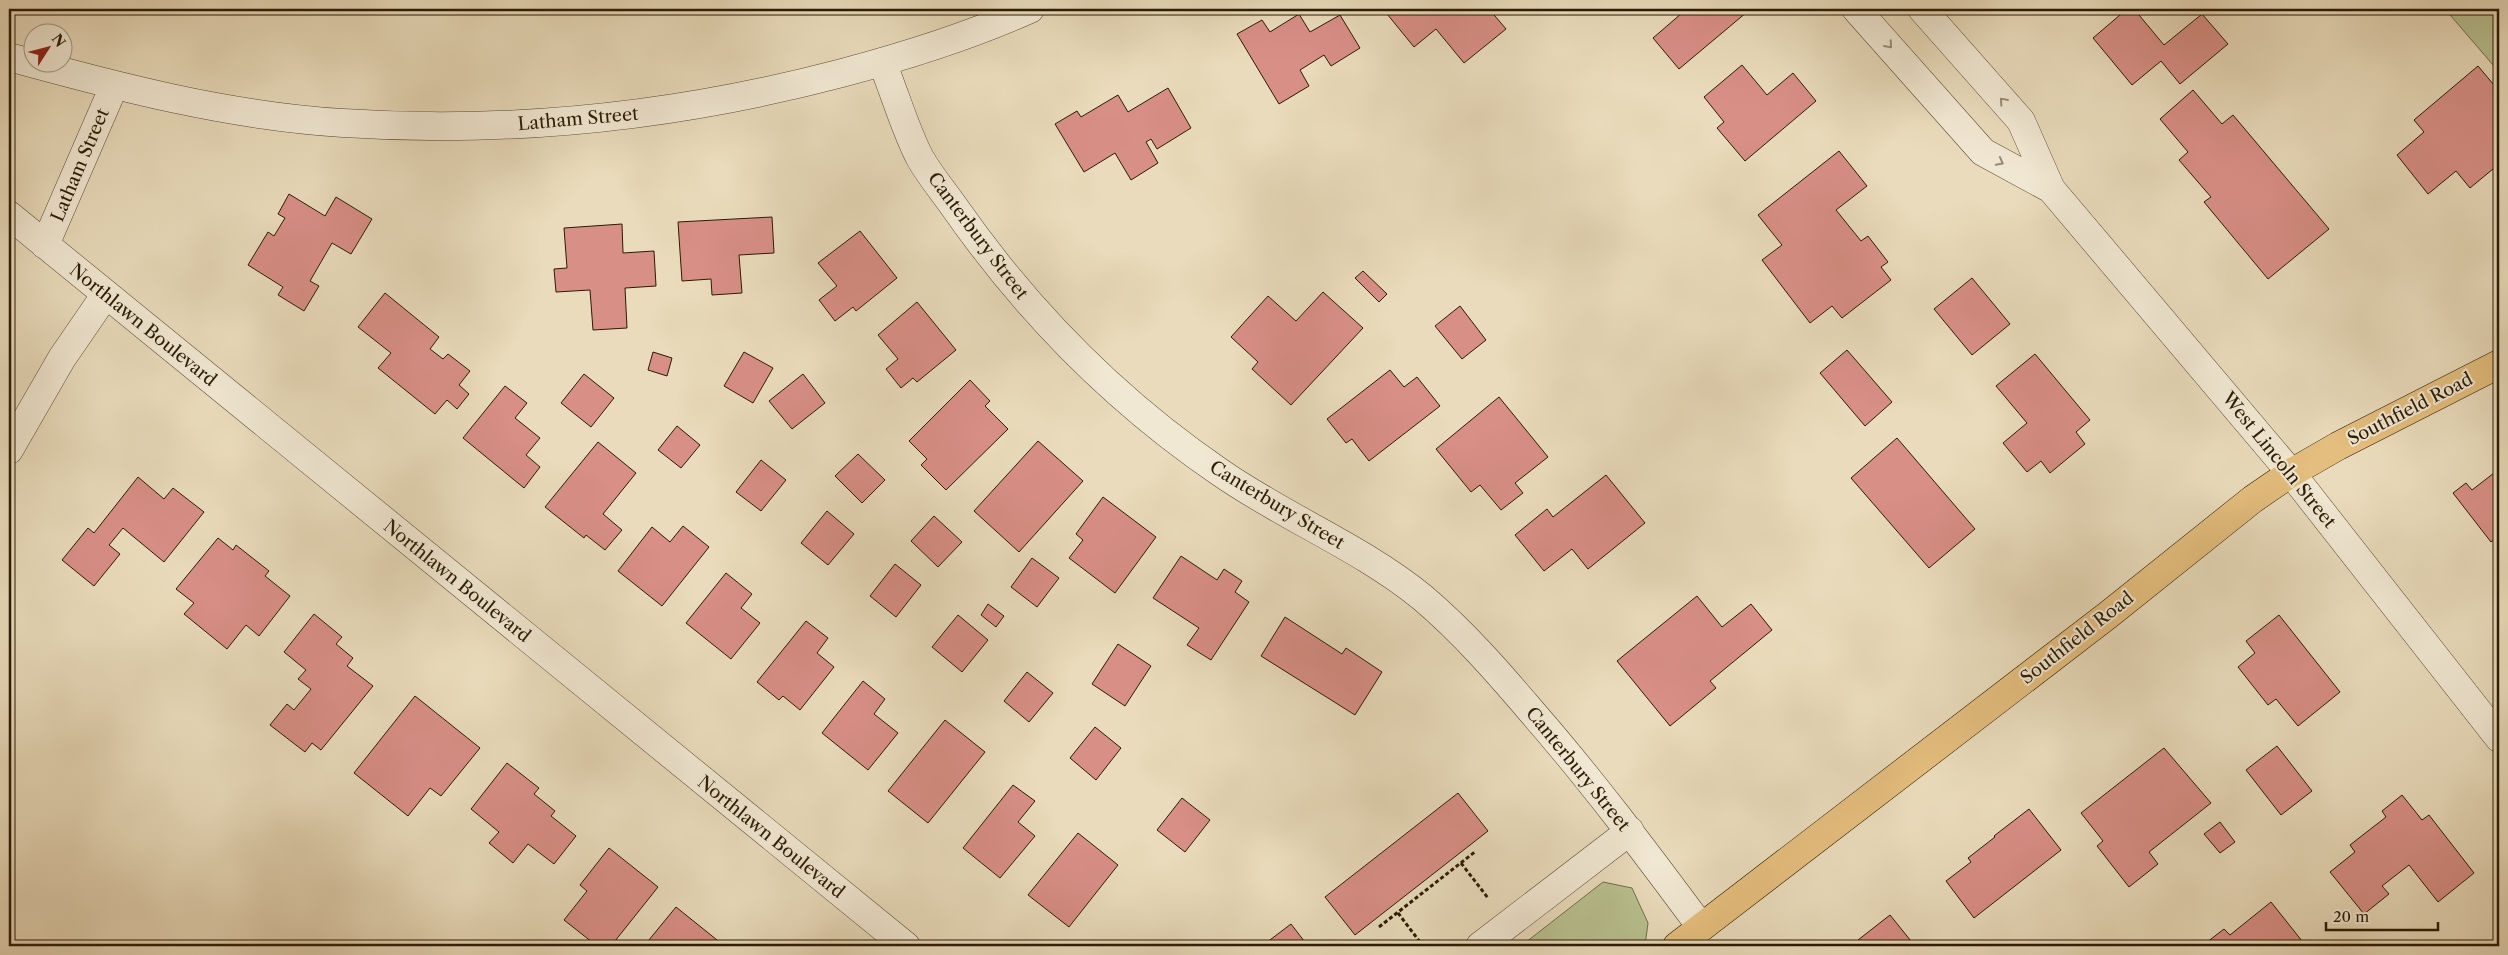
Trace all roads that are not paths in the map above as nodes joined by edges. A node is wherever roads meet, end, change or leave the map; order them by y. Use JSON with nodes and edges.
{"nodes":[{"id":1,"x":1030,"y":9,"type":"edge"},
{"id":2,"x":1922,"y":9,"type":"edge"},
{"id":3,"x":1865,"y":12,"type":"edge"},
{"id":4,"x":9,"y":57,"type":"edge"},
{"id":5,"x":882,"y":62,"type":"junction"},
{"id":6,"x":114,"y":86,"type":"junction"},
{"id":7,"x":2051,"y":189,"type":"junction"},
{"id":8,"x":9,"y":215,"type":"edge"},
{"id":9,"x":45,"y":246,"type":"junction"},
{"id":10,"x":106,"y":294,"type":"junction"},
{"id":11,"x":2499,"y":364,"type":"edge"},
{"id":12,"x":9,"y":450,"type":"edge"},
{"id":13,"x":2291,"y":473,"type":"junction"},
{"id":14,"x":2499,"y":738,"type":"edge"},
{"id":15,"x":1630,"y":831,"type":"junction"},
{"id":16,"x":1702,"y":927,"type":"junction"},
{"id":17,"x":906,"y":946,"type":"edge"},
{"id":18,"x":1480,"y":946,"type":"edge"},
{"id":19,"x":1677,"y":946,"type":"edge"}],
"edges":[{"from":1,"to":5,"type":"street","name":"Latham Street"},
{"from":7,"to":2,"type":"street","name":"West Lincoln Street","one_way":true},
{"from":3,"to":7,"type":"street","name":"West Lincoln Street","one_way":true},
{"from":4,"to":6,"type":"street","name":"Latham Street"},
{"from":5,"to":6,"type":"street","name":"Latham Street"},
{"from":5,"to":15,"type":"street","name":"Canterbury Street"},
{"from":6,"to":9,"type":"street","name":"Latham Street"},
{"from":7,"to":13,"type":"street","name":"West Lincoln Street"},
{"from":8,"to":9,"type":"street","name":"Northlawn Boulevard"},
{"from":9,"to":10,"type":"street","name":"Northlawn Boulevard"},
{"from":10,"to":12,"type":"street"},
{"from":10,"to":17,"type":"street","name":"Northlawn Boulevard"},
{"from":11,"to":13,"type":"main road","name":"Southfield Road"},
{"from":13,"to":14,"type":"street","name":"West Lincoln Street"},
{"from":13,"to":16,"type":"main road","name":"Southfield Road"},
{"from":15,"to":16,"type":"street","name":"Canterbury Street"},
{"from":15,"to":18,"type":"street"},
{"from":16,"to":19,"type":"main road","name":"Southfield Road"}]}
